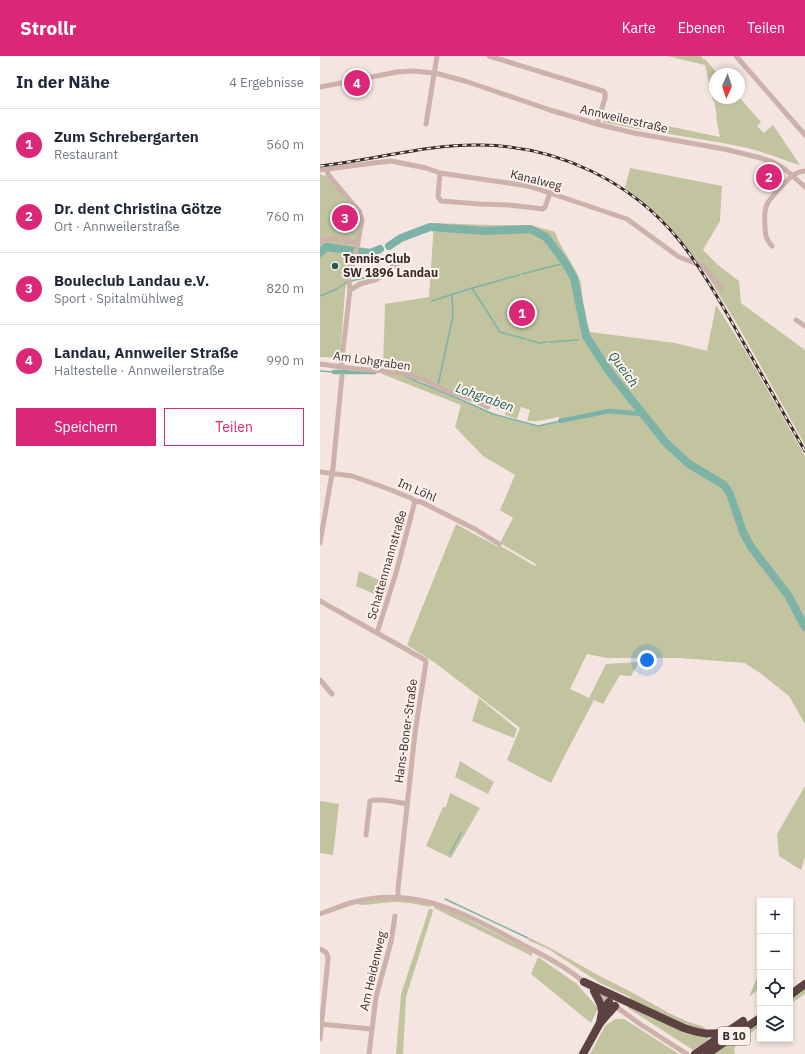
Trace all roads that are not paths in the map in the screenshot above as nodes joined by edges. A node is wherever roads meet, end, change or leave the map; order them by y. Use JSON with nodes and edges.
{"nodes":[{"id":1,"x":437,"y":56,"type":"edge"},
{"id":2,"x":489,"y":56,"type":"edge"},
{"id":3,"x":736,"y":56,"type":"edge"},
{"id":4,"x":435,"y":73,"type":"junction"},
{"id":5,"x":320,"y":87,"type":"edge"},
{"id":6,"x":426,"y":124,"type":"dead end"},
{"id":7,"x":597,"y":124,"type":"junction"},
{"id":8,"x":805,"y":135,"type":"edge"},
{"id":9,"x":320,"y":170,"type":"edge"},
{"id":10,"x":327,"y":170,"type":"junction"},
{"id":11,"x":805,"y":171,"type":"edge"},
{"id":12,"x":440,"y":173,"type":"junction"},
{"id":13,"x":792,"y":175,"type":"junction"},
{"id":14,"x":805,"y":187,"type":"edge"},
{"id":15,"x":550,"y":193,"type":"junction"},
{"id":16,"x":320,"y":240,"type":"edge"},
{"id":17,"x":358,"y":245,"type":"junction"},
{"id":18,"x":772,"y":246,"type":"dead end"},
{"id":19,"x":403,"y":261,"type":"dead end"},
{"id":20,"x":349,"y":287,"type":"junction"},
{"id":21,"x":722,"y":288,"type":"dead end"},
{"id":22,"x":796,"y":320,"type":"dead end"},
{"id":23,"x":805,"y":326,"type":"edge"},
{"id":24,"x":320,"y":364,"type":"edge"},
{"id":25,"x":341,"y":367,"type":"junction"},
{"id":26,"x":342,"y":376,"type":"dead end"},
{"id":27,"x":488,"y":407,"type":"dead end"},
{"id":28,"x":320,"y":472,"type":"edge"},
{"id":29,"x":332,"y":474,"type":"junction"},
{"id":30,"x":415,"y":501,"type":"junction"},
{"id":31,"x":320,"y":543,"type":"edge"},
{"id":32,"x":499,"y":544,"type":"dead end"},
{"id":33,"x":320,"y":601,"type":"edge"},
{"id":34,"x":377,"y":633,"type":"junction"},
{"id":35,"x":320,"y":680,"type":"edge"},
{"id":36,"x":332,"y":694,"type":"dead end"},
{"id":37,"x":406,"y":804,"type":"junction"},
{"id":38,"x":366,"y":835,"type":"dead end"},
{"id":39,"x":398,"y":897,"type":"junction"},
{"id":40,"x":320,"y":914,"type":"edge"},
{"id":41,"x":395,"y":916,"type":"dead end"},
{"id":42,"x":320,"y":949,"type":"edge"},
{"id":43,"x":584,"y":982,"type":"junction"},
{"id":44,"x":805,"y":984,"type":"edge"},
{"id":45,"x":594,"y":991,"type":"junction"},
{"id":46,"x":793,"y":993,"type":"edge"},
{"id":47,"x":612,"y":1004,"type":"junction"},
{"id":48,"x":602,"y":1012,"type":"junction"},
{"id":49,"x":757,"y":1020,"type":"edge"},
{"id":50,"x":743,"y":1021,"type":"dead end"},
{"id":51,"x":600,"y":1023,"type":"junction"},
{"id":52,"x":321,"y":1024,"type":"edge"},
{"id":53,"x":371,"y":1029,"type":"junction"},
{"id":54,"x":730,"y":1030,"type":"junction"},
{"id":55,"x":320,"y":1039,"type":"edge"},
{"id":56,"x":686,"y":1053,"type":"edge"},
{"id":57,"x":369,"y":1054,"type":"edge"},
{"id":58,"x":583,"y":1054,"type":"edge"},
{"id":59,"x":695,"y":1054,"type":"edge"},
{"id":60,"x":707,"y":1054,"type":"edge"}],
"edges":[{"from":1,"to":4,"type":"street"},
{"from":2,"to":7,"type":"street"},
{"from":3,"to":8,"type":"street"},
{"from":4,"to":5,"type":"street","name":"Annweilerstraße"},
{"from":4,"to":6,"type":"street"},
{"from":4,"to":7,"type":"street","name":"Annweilerstraße"},
{"from":7,"to":13,"type":"street","name":"Annweilerstraße"},
{"from":9,"to":10,"type":"street","name":"Kanalweg"},
{"from":10,"to":12,"type":"street","name":"Kanalweg"},
{"from":10,"to":17,"type":"street"},
{"from":11,"to":13,"type":"street"},
{"from":12,"to":15,"type":"street","name":"Kanalweg"},
{"from":12,"to":15,"type":"street"},
{"from":13,"to":14,"type":"street","name":"Annweilerstraße"},
{"from":13,"to":18,"type":"street"},
{"from":15,"to":21,"type":"street","name":"Kanalweg"},
{"from":16,"to":17,"type":"street"},
{"from":17,"to":20,"type":"street"},
{"from":19,"to":20,"type":"street"},
{"from":20,"to":25,"type":"street"},
{"from":22,"to":23,"type":"street"},
{"from":24,"to":25,"type":"street","name":"Am Lohgraben"},
{"from":25,"to":27,"type":"street","name":"Am Lohgraben"},
{"from":26,"to":29,"type":"street"},
{"from":28,"to":29,"type":"street","name":"Im Löhl"},
{"from":29,"to":30,"type":"street","name":"Im Löhl"},
{"from":29,"to":31,"type":"street"},
{"from":30,"to":32,"type":"street","name":"Im Löhl"},
{"from":30,"to":34,"type":"street","name":"Schattenmannstraße"},
{"from":33,"to":34,"type":"street"},
{"from":34,"to":37,"type":"street","name":"Hans-Boner-Straße"},
{"from":35,"to":36,"type":"street"},
{"from":37,"to":38,"type":"street"},
{"from":37,"to":39,"type":"street","name":"Hans-Boner-Straße"},
{"from":39,"to":40,"type":"street"},
{"from":39,"to":43,"type":"street"},
{"from":41,"to":53,"type":"street","name":"Am Heidenweg"},
{"from":42,"to":52,"type":"street"},
{"from":43,"to":45,"type":"street"},
{"from":43,"to":54,"type":"highway"},
{"from":44,"to":46,"type":"highway"},
{"from":45,"to":47,"type":"street"},
{"from":45,"to":48,"type":"highway"},
{"from":47,"to":48,"type":"highway"},
{"from":47,"to":51,"type":"highway"},
{"from":47,"to":56,"type":"street"},
{"from":48,"to":51,"type":"highway"},
{"from":49,"to":60,"type":"highway","number":"B 10"},
{"from":50,"to":54,"type":"highway","number":"B 10"},
{"from":51,"to":58,"type":"highway"},
{"from":52,"to":53,"type":"street"},
{"from":52,"to":55,"type":"street"},
{"from":53,"to":57,"type":"street","name":"Am Heidenweg"},
{"from":54,"to":59,"type":"highway","number":"B 10"}]}
